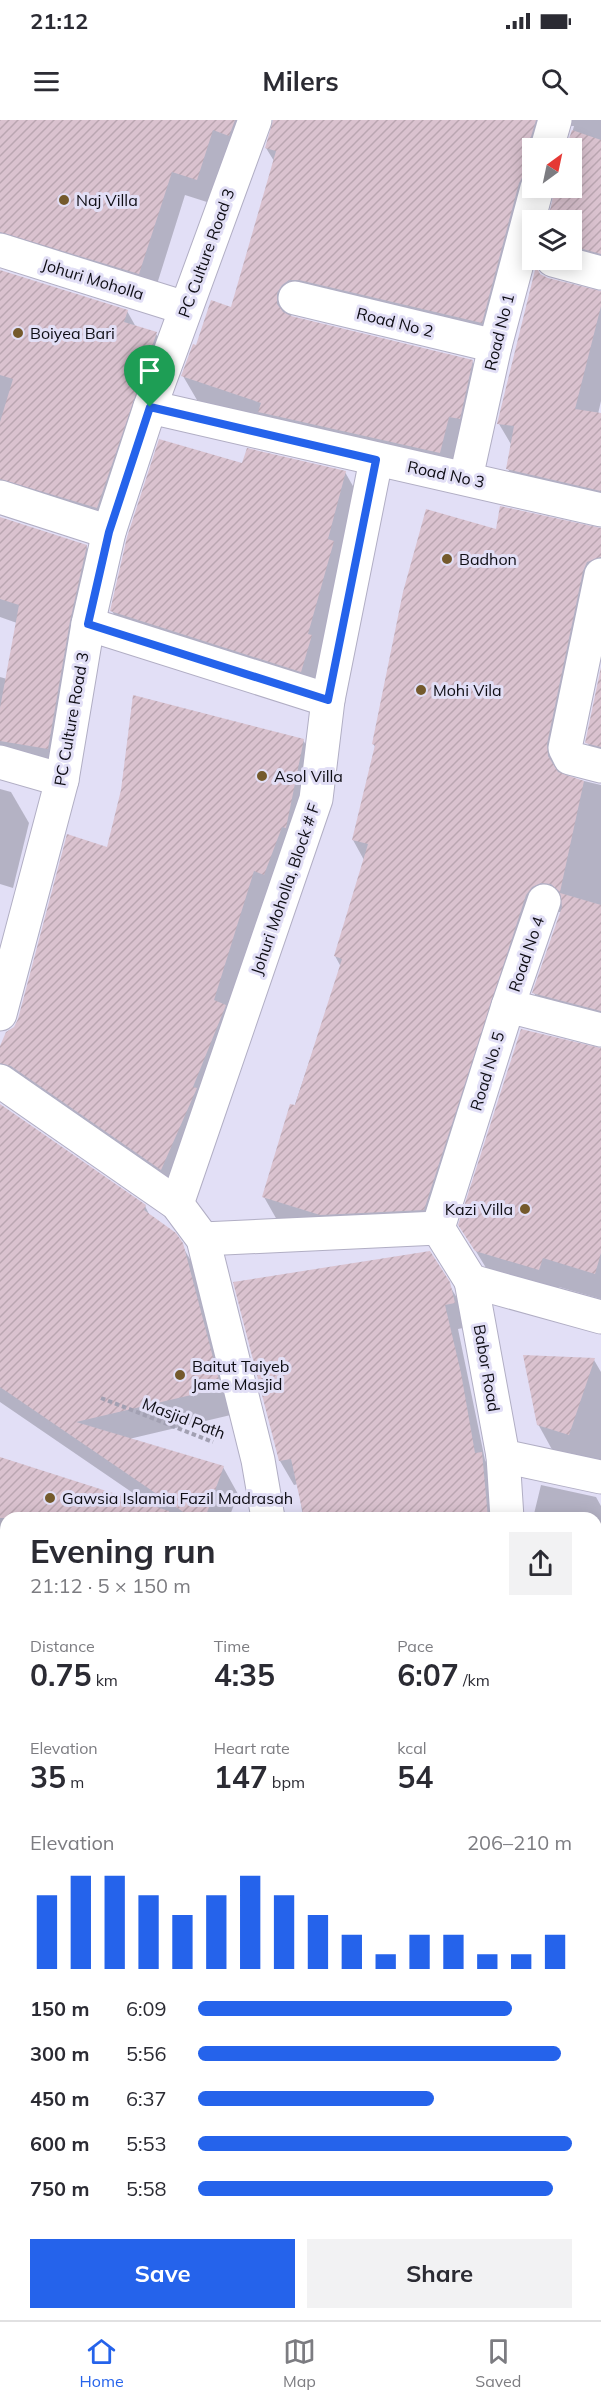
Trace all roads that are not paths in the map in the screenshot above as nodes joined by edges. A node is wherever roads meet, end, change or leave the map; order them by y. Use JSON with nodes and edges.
{"nodes":[{"id":1,"x":255,"y":120,"type":"edge"},
{"id":2,"x":555,"y":120,"type":"edge"},
{"id":3,"x":550,"y":138,"type":"edge"},
{"id":4,"x":0,"y":250,"type":"edge"},
{"id":5,"x":522,"y":264,"type":"edge"},
{"id":6,"x":582,"y":268,"type":"edge"},
{"id":7,"x":601,"y":273,"type":"edge"},
{"id":8,"x":295,"y":298,"type":"dead end"},
{"id":9,"x":185,"y":308,"type":"junction"},
{"id":10,"x":495,"y":346,"type":"junction"},
{"id":11,"x":150,"y":407,"type":"junction"},
{"id":12,"x":376,"y":460,"type":"junction"},
{"id":13,"x":466,"y":478,"type":"junction"},
{"id":14,"x":0,"y":497,"type":"edge"},
{"id":15,"x":601,"y":510,"type":"edge"},
{"id":16,"x":109,"y":532,"type":"junction"},
{"id":17,"x":601,"y":574,"type":"edge"},
{"id":18,"x":88,"y":624,"type":"junction"},
{"id":19,"x":328,"y":700,"type":"junction"},
{"id":20,"x":0,"y":762,"type":"edge"},
{"id":21,"x":601,"y":766,"type":"edge"},
{"id":22,"x":62,"y":780,"type":"junction"},
{"id":23,"x":544,"y":901,"type":"dead end"},
{"id":24,"x":508,"y":1006,"type":"junction"},
{"id":25,"x":0,"y":1014,"type":"edge"},
{"id":26,"x":601,"y":1030,"type":"edge"},
{"id":27,"x":0,"y":1081,"type":"edge"},
{"id":28,"x":177,"y":1204,"type":"junction"},
{"id":29,"x":438,"y":1228,"type":"junction"},
{"id":30,"x":202,"y":1239,"type":"junction"},
{"id":31,"x":471,"y":1281,"type":"junction"},
{"id":32,"x":601,"y":1317,"type":"edge"},
{"id":33,"x":503,"y":1456,"type":"junction"},
{"id":34,"x":601,"y":1477,"type":"edge"},
{"id":35,"x":267,"y":1512,"type":"edge"},
{"id":36,"x":507,"y":1512,"type":"edge"}],
"edges":[{"from":1,"to":9,"type":"street","name":"PC Culture Road 3"},
{"from":2,"to":3,"type":"street"},
{"from":4,"to":9,"type":"street","name":"Johuri Moholla"},
{"from":5,"to":10,"type":"street","name":"Road No 1"},
{"from":6,"to":7,"type":"street"},
{"from":8,"to":10,"type":"street","name":"Road No 2"},
{"from":9,"to":11,"type":"street","name":"PC Culture Road 3"},
{"from":10,"to":13,"type":"street","name":"Road No 1"},
{"from":11,"to":12,"type":"street","name":"Road No 3"},
{"from":11,"to":16,"type":"street","name":"PC Culture Road 3"},
{"from":12,"to":13,"type":"street","name":"Road No 3"},
{"from":12,"to":19,"type":"street","name":"Johuri Moholla, Block # F"},
{"from":13,"to":15,"type":"street","name":"Road No 3"},
{"from":14,"to":16,"type":"street"},
{"from":16,"to":18,"type":"street","name":"PC Culture Road 3"},
{"from":17,"to":21,"type":"street"},
{"from":18,"to":19,"type":"street"},
{"from":18,"to":22,"type":"street","name":"PC Culture Road 3"},
{"from":19,"to":28,"type":"street","name":"Johuri Moholla, Block # F"},
{"from":20,"to":22,"type":"street"},
{"from":22,"to":25,"type":"street","name":"PC Culture Road 3"},
{"from":23,"to":24,"type":"street","name":"Road No 4"},
{"from":24,"to":26,"type":"street"},
{"from":24,"to":29,"type":"street","name":"Road No. 5"},
{"from":27,"to":28,"type":"street"},
{"from":28,"to":30,"type":"street"},
{"from":29,"to":30,"type":"street"},
{"from":29,"to":31,"type":"street"},
{"from":30,"to":35,"type":"street"},
{"from":31,"to":32,"type":"street"},
{"from":31,"to":33,"type":"street","name":"Babor Road"},
{"from":33,"to":34,"type":"street"},
{"from":33,"to":36,"type":"street","name":"Babor Road"}]}
